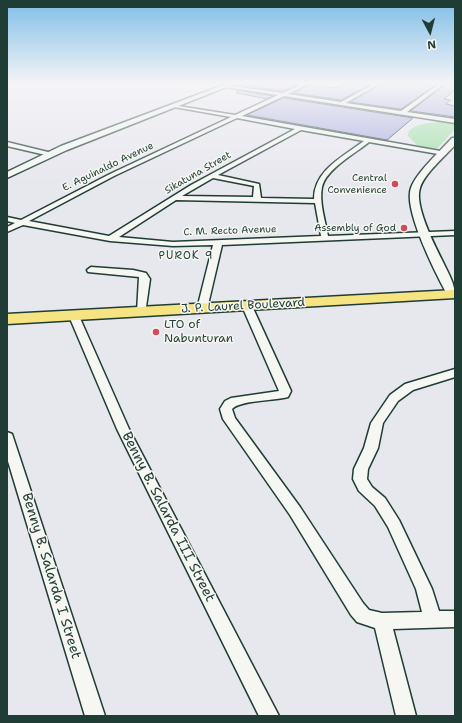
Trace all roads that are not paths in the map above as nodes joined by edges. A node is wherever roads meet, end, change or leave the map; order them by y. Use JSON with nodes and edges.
{"nodes":[{"id":1,"x":144,"y":118,"type":"edge"},
{"id":2,"x":230,"y":118,"type":"edge"},
{"id":3,"x":243,"y":118,"type":"edge"},
{"id":4,"x":433,"y":118,"type":"edge"},
{"id":5,"x":455,"y":121,"type":"edge"},
{"id":6,"x":299,"y":129,"type":"junction"},
{"id":7,"x":455,"y":140,"type":"edge"},
{"id":8,"x":367,"y":141,"type":"junction"},
{"id":9,"x":7,"y":144,"type":"edge"},
{"id":10,"x":444,"y":153,"type":"junction"},
{"id":11,"x":50,"y":154,"type":"junction"},
{"id":12,"x":8,"y":173,"type":"edge"},
{"id":13,"x":212,"y":176,"type":"junction"},
{"id":14,"x":174,"y":198,"type":"junction"},
{"id":15,"x":257,"y":200,"type":"junction"},
{"id":16,"x":319,"y":201,"type":"junction"},
{"id":17,"x":7,"y":219,"type":"edge"},
{"id":18,"x":20,"y":222,"type":"junction"},
{"id":19,"x":7,"y":230,"type":"edge"},
{"id":20,"x":455,"y":233,"type":"edge"},
{"id":21,"x":426,"y":234,"type":"junction"},
{"id":22,"x":325,"y":238,"type":"junction"},
{"id":23,"x":110,"y":239,"type":"junction"},
{"id":24,"x":218,"y":242,"type":"junction"},
{"id":25,"x":91,"y":270,"type":"dead end"},
{"id":26,"x":454,"y":294,"type":"edge"},
{"id":27,"x":247,"y":306,"type":"junction"},
{"id":28,"x":202,"y":309,"type":"junction"},
{"id":29,"x":142,"y":312,"type":"junction"},
{"id":30,"x":74,"y":316,"type":"junction"},
{"id":31,"x":7,"y":319,"type":"edge"},
{"id":32,"x":455,"y":373,"type":"edge"},
{"id":33,"x":7,"y":437,"type":"edge"},
{"id":34,"x":455,"y":619,"type":"edge"},
{"id":35,"x":433,"y":620,"type":"junction"},
{"id":36,"x":382,"y":621,"type":"junction"},
{"id":37,"x":95,"y":716,"type":"edge"},
{"id":38,"x":269,"y":716,"type":"edge"},
{"id":39,"x":406,"y":716,"type":"edge"}],
"edges":[{"from":1,"to":11,"type":"main road"},
{"from":2,"to":18,"type":"street","name":"E. Aguinaldo Avenue"},
{"from":3,"to":6,"type":"street"},
{"from":4,"to":5,"type":"street"},
{"from":6,"to":8,"type":"street"},
{"from":6,"to":13,"type":"street","name":"Sikatuna Street"},
{"from":7,"to":10,"type":"main road"},
{"from":8,"to":10,"type":"street"},
{"from":8,"to":16,"type":"street"},
{"from":9,"to":11,"type":"street"},
{"from":10,"to":21,"type":"main road"},
{"from":11,"to":12,"type":"main road"},
{"from":13,"to":14,"type":"street","name":"Sikatuna Street"},
{"from":13,"to":15,"type":"street"},
{"from":14,"to":15,"type":"street"},
{"from":14,"to":23,"type":"street","name":"Sikatuna Street"},
{"from":15,"to":16,"type":"street"},
{"from":16,"to":22,"type":"street"},
{"from":17,"to":18,"type":"street","name":"C. M. Recto Avenue"},
{"from":18,"to":19,"type":"street","name":"E. Aguinaldo Avenue"},
{"from":18,"to":23,"type":"street","name":"C. M. Recto Avenue"},
{"from":20,"to":21,"type":"street","name":"C. M. Recto Avenue"},
{"from":21,"to":22,"type":"street","name":"C. M. Recto Avenue"},
{"from":21,"to":26,"type":"main road"},
{"from":22,"to":24,"type":"street","name":"C. M. Recto Avenue"},
{"from":23,"to":24,"type":"street","name":"C. M. Recto Avenue"},
{"from":24,"to":28,"type":"street"},
{"from":25,"to":29,"type":"street"},
{"from":26,"to":27,"type":"main road","name":"J. P. Laurel Boulevard"},
{"from":27,"to":28,"type":"main road","name":"J. P. Laurel Boulevard"},
{"from":27,"to":36,"type":"street"},
{"from":28,"to":29,"type":"main road","name":"J. P. Laurel Boulevard"},
{"from":29,"to":30,"type":"main road","name":"J. P. Laurel Boulevard"},
{"from":30,"to":31,"type":"main road","name":"J. P. Laurel Boulevard"},
{"from":30,"to":38,"type":"street","name":"Benny B. Salarda III Street"},
{"from":32,"to":35,"type":"street"},
{"from":33,"to":37,"type":"street","name":"Benny B. Salarda I Street"},
{"from":34,"to":35,"type":"street"},
{"from":35,"to":36,"type":"street"},
{"from":36,"to":39,"type":"street"}]}
